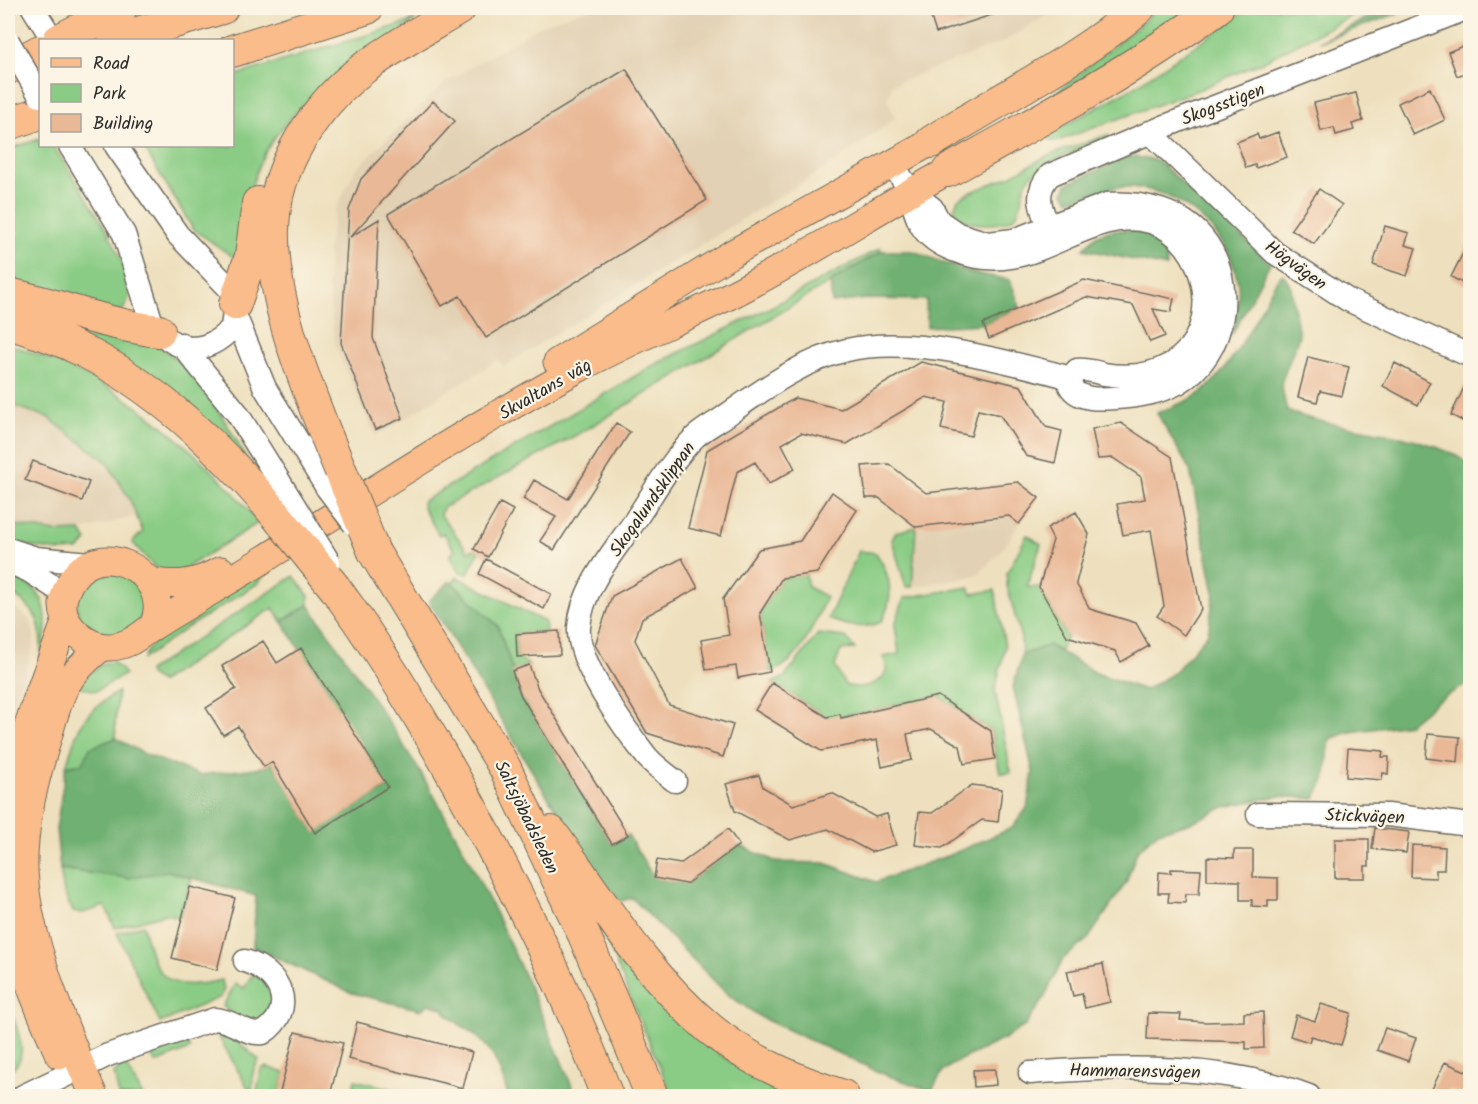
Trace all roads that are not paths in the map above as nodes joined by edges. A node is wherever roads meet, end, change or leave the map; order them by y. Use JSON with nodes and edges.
{"nodes":[{"id":1,"x":33,"y":8,"type":"edge"},
{"id":2,"x":121,"y":8,"type":"edge"},
{"id":3,"x":222,"y":8,"type":"edge"},
{"id":4,"x":367,"y":8,"type":"edge"},
{"id":5,"x":460,"y":8,"type":"edge"},
{"id":6,"x":1139,"y":8,"type":"edge"},
{"id":7,"x":1217,"y":8,"type":"edge"},
{"id":8,"x":1468,"y":8,"type":"edge"},
{"id":9,"x":52,"y":39,"type":"edge"},
{"id":10,"x":61,"y":39,"type":"edge"},
{"id":11,"x":117,"y":39,"type":"edge"},
{"id":12,"x":8,"y":41,"type":"edge"},
{"id":13,"x":234,"y":50,"type":"edge"},
{"id":14,"x":39,"y":52,"type":"edge"},
{"id":15,"x":39,"y":63,"type":"edge"},
{"id":16,"x":8,"y":68,"type":"edge"},
{"id":17,"x":363,"y":69,"type":"junction"},
{"id":18,"x":8,"y":73,"type":"edge"},
{"id":19,"x":39,"y":94,"type":"edge"},
{"id":20,"x":39,"y":114,"type":"edge"},
{"id":21,"x":8,"y":124,"type":"edge"},
{"id":22,"x":1150,"y":132,"type":"junction"},
{"id":23,"x":931,"y":142,"type":"joint"},
{"id":24,"x":117,"y":147,"type":"edge"},
{"id":25,"x":72,"y":149,"type":"edge"},
{"id":26,"x":892,"y":163,"type":"junction"},
{"id":27,"x":948,"y":171,"type":"joint"},
{"id":28,"x":910,"y":191,"type":"junction"},
{"id":29,"x":1053,"y":235,"type":"junction"},
{"id":30,"x":8,"y":294,"type":"edge"},
{"id":31,"x":235,"y":310,"type":"junction"},
{"id":32,"x":8,"y":323,"type":"edge"},
{"id":33,"x":170,"y":338,"type":"junction"},
{"id":34,"x":1470,"y":356,"type":"edge"},
{"id":35,"x":285,"y":510,"type":"junction"},
{"id":36,"x":8,"y":549,"type":"edge"},
{"id":37,"x":374,"y":552,"type":"junction"},
{"id":38,"x":8,"y":562,"type":"edge"},
{"id":39,"x":89,"y":564,"type":"junction"},
{"id":40,"x":148,"y":580,"type":"junction"},
{"id":41,"x":65,"y":607,"type":"junction"},
{"id":42,"x":153,"y":626,"type":"junction"},
{"id":43,"x":102,"y":647,"type":"junction"},
{"id":44,"x":505,"y":768,"type":"junction"},
{"id":45,"x":675,"y":781,"type":"dead end"},
{"id":46,"x":1258,"y":814,"type":"dead end"},
{"id":47,"x":8,"y":817,"type":"edge"},
{"id":48,"x":1470,"y":825,"type":"edge"},
{"id":49,"x":8,"y":900,"type":"edge"},
{"id":50,"x":245,"y":961,"type":"dead end"},
{"id":51,"x":1030,"y":1072,"type":"dead end"},
{"id":52,"x":75,"y":1079,"type":"edge"},
{"id":53,"x":23,"y":1096,"type":"edge"},
{"id":54,"x":94,"y":1096,"type":"edge"},
{"id":55,"x":607,"y":1096,"type":"edge"},
{"id":56,"x":652,"y":1096,"type":"edge"},
{"id":57,"x":843,"y":1096,"type":"edge"},
{"id":58,"x":1309,"y":1096,"type":"edge"}],
"edges":[{"from":1,"to":9,"type":"street"},
{"from":2,"to":10,"type":"highway"},
{"from":3,"to":11,"type":"highway"},
{"from":4,"to":13,"type":"highway"},
{"from":5,"to":17,"type":"highway"},
{"from":6,"to":23,"type":"highway"},
{"from":7,"to":27,"type":"highway"},
{"from":8,"to":22,"type":"street","name":"Skogsstigen"},
{"from":12,"to":19,"type":"street","bridge":true},
{"from":14,"to":16,"type":"highway"},
{"from":15,"to":18,"type":"highway"},
{"from":17,"to":31,"type":"highway"},
{"from":17,"to":37,"type":"highway","name":"Saltsjöbadsleden","bridge":true},
{"from":20,"to":21,"type":"highway"},
{"from":22,"to":29,"type":"street","name":"Skogsstigen"},
{"from":22,"to":34,"type":"street","name":"Högvägen"},
{"from":23,"to":26,"type":"main road","name":"Skvaltans väg"},
{"from":24,"to":31,"type":"street"},
{"from":25,"to":33,"type":"street"},
{"from":26,"to":28,"type":"street","name":"Skogalundsklippan"},
{"from":26,"to":40,"type":"main road","name":"Skvaltans väg"},
{"from":27,"to":28,"type":"main road","name":"Skvaltans väg"},
{"from":28,"to":29,"type":"street","name":"Skogalundsklippan"},
{"from":28,"to":42,"type":"main road","name":"Skvaltans väg"},
{"from":29,"to":45,"type":"street","name":"Skogalundsklippan"},
{"from":30,"to":33,"type":"highway"},
{"from":31,"to":33,"type":"street"},
{"from":31,"to":37,"type":"street","bridge":true},
{"from":32,"to":35,"type":"highway"},
{"from":33,"to":35,"type":"street"},
{"from":35,"to":55,"type":"highway","bridge":true},
{"from":36,"to":39,"type":"street","name":"Skvaltans väg"},
{"from":37,"to":44,"type":"highway","name":"Saltsjöbadsleden"},
{"from":38,"to":41,"type":"street"},
{"from":39,"to":40,"type":"main road","name":"Skvaltans väg"},
{"from":39,"to":41,"type":"main road"},
{"from":40,"to":42,"type":"main road"},
{"from":41,"to":43,"type":"main road"},
{"from":41,"to":47,"type":"main road"},
{"from":42,"to":43,"type":"main road","name":"Skvaltans väg"},
{"from":43,"to":52,"type":"main road"},
{"from":44,"to":56,"type":"highway","name":"Saltsjöbadsleden"},
{"from":44,"to":57,"type":"highway"},
{"from":46,"to":48,"type":"street","name":"Stickvägen"},
{"from":49,"to":52,"type":"main road"},
{"from":50,"to":52,"type":"street"},
{"from":51,"to":58,"type":"street","name":"Hammarensvägen"},
{"from":52,"to":53,"type":"street"},
{"from":52,"to":54,"type":"main road"}]}
